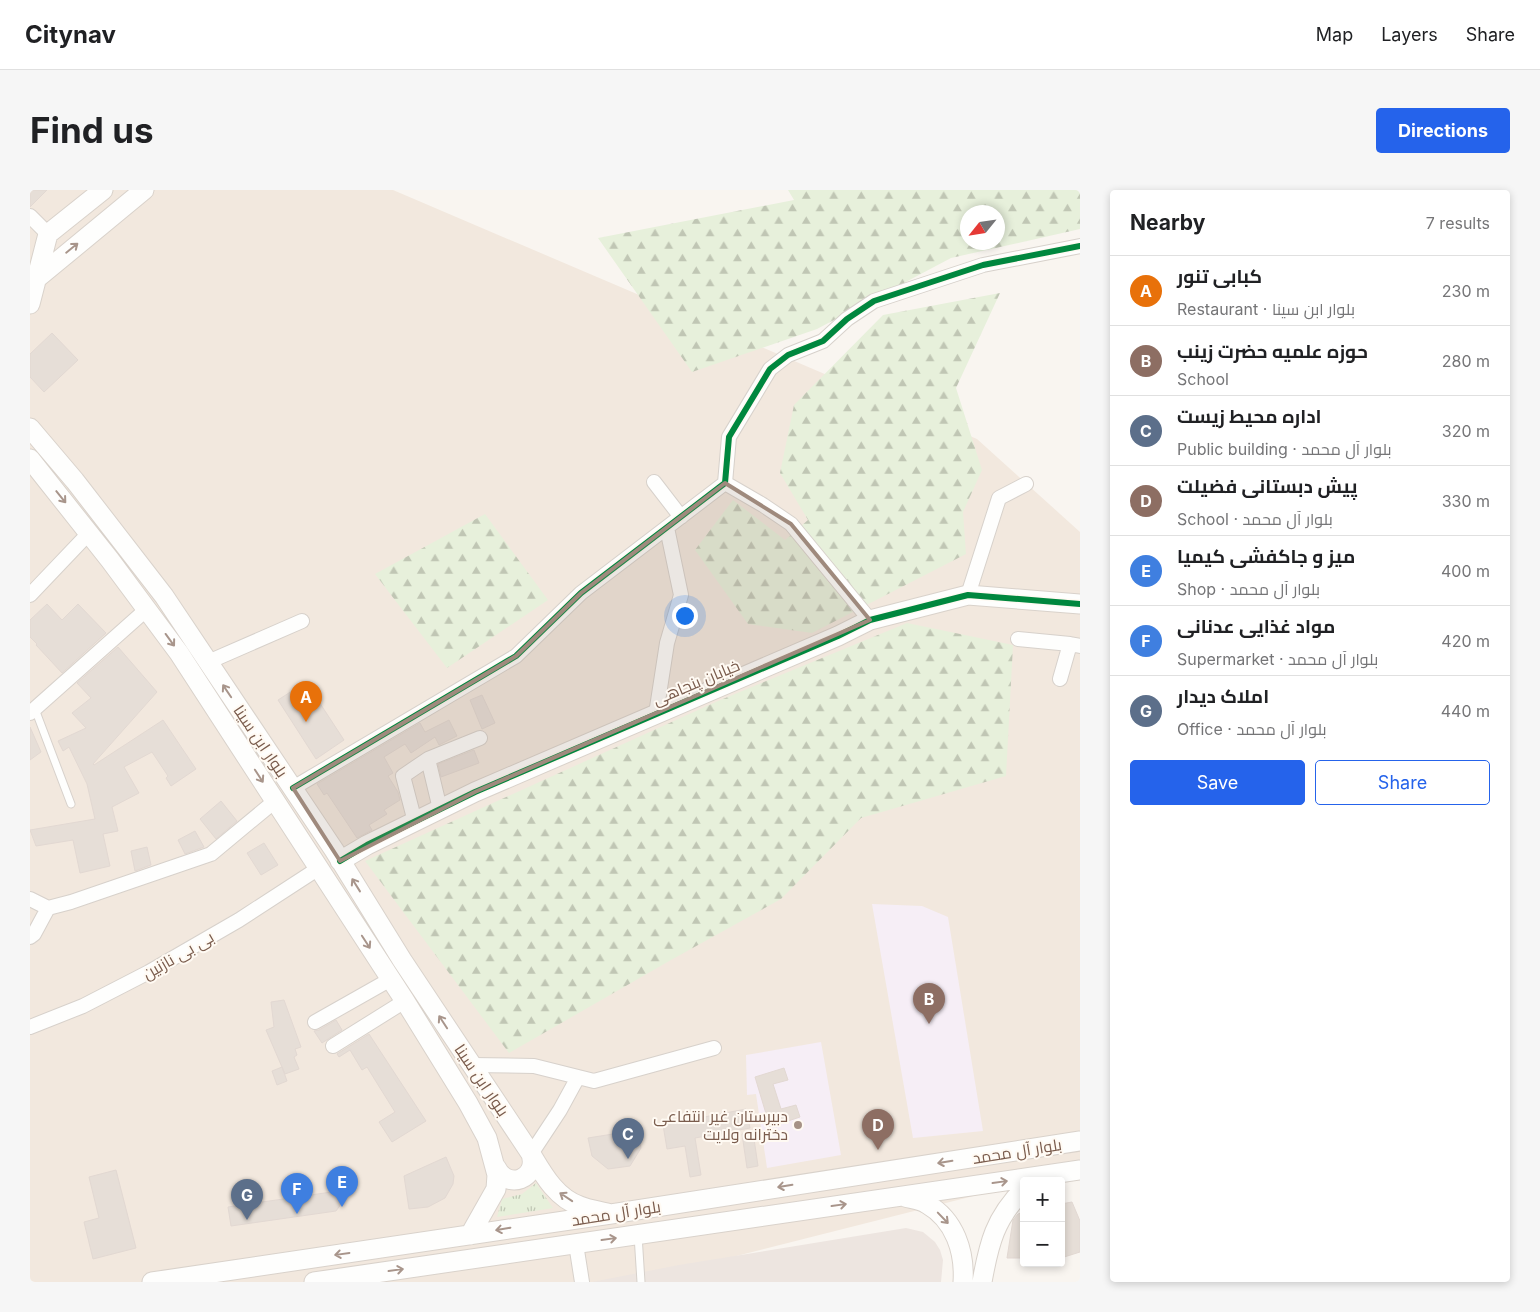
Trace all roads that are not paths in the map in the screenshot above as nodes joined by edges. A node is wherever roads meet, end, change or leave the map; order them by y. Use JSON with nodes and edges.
{"nodes":[{"id":1,"x":102,"y":190,"type":"edge"},
{"id":2,"x":144,"y":190,"type":"edge"},
{"id":3,"x":30,"y":216,"type":"edge"},
{"id":4,"x":48,"y":234,"type":"junction"},
{"id":5,"x":1080,"y":246,"type":"edge"},
{"id":6,"x":33,"y":277,"type":"edge"},
{"id":7,"x":30,"y":304,"type":"edge"},
{"id":8,"x":30,"y":428,"type":"edge"},
{"id":9,"x":30,"y":459,"type":"edge"},
{"id":10,"x":654,"y":482,"type":"dead end"},
{"id":11,"x":725,"y":484,"type":"junction"},
{"id":12,"x":1026,"y":484,"type":"dead end"},
{"id":13,"x":681,"y":517,"type":"junction"},
{"id":14,"x":667,"y":528,"type":"junction"},
{"id":15,"x":89,"y":533,"type":"junction"},
{"id":16,"x":30,"y":595,"type":"edge"},
{"id":17,"x":968,"y":595,"type":"junction"},
{"id":18,"x":1080,"y":604,"type":"edge"},
{"id":19,"x":147,"y":609,"type":"junction"},
{"id":20,"x":870,"y":620,"type":"junction"},
{"id":21,"x":302,"y":621,"type":"dead end"},
{"id":22,"x":1018,"y":639,"type":"dead end"},
{"id":23,"x":1075,"y":645,"type":"edge"},
{"id":24,"x":208,"y":662,"type":"junction"},
{"id":25,"x":1060,"y":679,"type":"dead end"},
{"id":26,"x":32,"y":711,"type":"edge"},
{"id":27,"x":656,"y":714,"type":"junction"},
{"id":28,"x":480,"y":738,"type":"dead end"},
{"id":29,"x":428,"y":759,"type":"junction"},
{"id":30,"x":293,"y":788,"type":"junction"},
{"id":31,"x":275,"y":801,"type":"junction"},
{"id":32,"x":71,"y":804,"type":"dead end"},
{"id":33,"x":440,"y":809,"type":"junction"},
{"id":34,"x":416,"y":822,"type":"junction"},
{"id":35,"x":340,"y":861,"type":"junction"},
{"id":36,"x":319,"y":868,"type":"junction"},
{"id":37,"x":30,"y":899,"type":"edge"},
{"id":38,"x":48,"y":908,"type":"junction"},
{"id":39,"x":30,"y":937,"type":"edge"},
{"id":40,"x":391,"y":979,"type":"junction"},
{"id":41,"x":405,"y":1001,"type":"junction"},
{"id":42,"x":315,"y":1022,"type":"dead end"},
{"id":43,"x":30,"y":1027,"type":"edge"},
{"id":44,"x":333,"y":1046,"type":"dead end"},
{"id":45,"x":714,"y":1048,"type":"dead end"},
{"id":46,"x":471,"y":1065,"type":"junction"},
{"id":47,"x":578,"y":1077,"type":"junction"},
{"id":48,"x":1080,"y":1141,"type":"edge"},
{"id":49,"x":532,"y":1154,"type":"junction"},
{"id":50,"x":496,"y":1167,"type":"junction"},
{"id":51,"x":1080,"y":1170,"type":"edge"},
{"id":52,"x":1051,"y":1177,"type":"edge"},
{"id":53,"x":1020,"y":1183,"type":"edge"},
{"id":54,"x":1020,"y":1195,"type":"edge"},
{"id":55,"x":901,"y":1196,"type":"junction"},
{"id":56,"x":611,"y":1214,"type":"junction"},
{"id":57,"x":470,"y":1235,"type":"junction"},
{"id":58,"x":638,"y":1235,"type":"junction"},
{"id":59,"x":576,"y":1244,"type":"junction"},
{"id":60,"x":961,"y":1251,"type":"junction"},
{"id":61,"x":988,"y":1252,"type":"junction"},
{"id":62,"x":218,"y":1277,"type":"edge"},
{"id":63,"x":152,"y":1282,"type":"edge"},
{"id":64,"x":314,"y":1282,"type":"edge"},
{"id":65,"x":582,"y":1282,"type":"edge"},
{"id":66,"x":641,"y":1282,"type":"edge"},
{"id":67,"x":964,"y":1282,"type":"edge"},
{"id":68,"x":982,"y":1282,"type":"edge"}],
"edges":[{"from":1,"to":4,"type":"main road"},
{"from":6,"to":2,"type":"main road","one_way":true},
{"from":3,"to":4,"type":"street"},
{"from":4,"to":6,"type":"main road"},
{"from":5,"to":11,"type":"street"},
{"from":6,"to":7,"type":"main road"},
{"from":8,"to":24,"type":"main road","name":"بلوار ابن سینا"},
{"from":9,"to":15,"type":"main road","name":"بلوار ابن سینا","one_way":true},
{"from":10,"to":13,"type":"street"},
{"from":11,"to":13,"type":"street"},
{"from":11,"to":20,"type":"street"},
{"from":12,"to":17,"type":"street"},
{"from":13,"to":14,"type":"street"},
{"from":14,"to":27,"type":"street"},
{"from":14,"to":30,"type":"street"},
{"from":15,"to":16,"type":"street"},
{"from":15,"to":19,"type":"main road","name":"بلوار ابن سینا"},
{"from":17,"to":18,"type":"main road","name":"خیابان پنجاهی"},
{"from":17,"to":20,"type":"main road","name":"خیابان پنجاهی"},
{"from":19,"to":26,"type":"street"},
{"from":19,"to":31,"type":"main road","name":"بلوار ابن سینا","one_way":true},
{"from":20,"to":27,"type":"main road","name":"خیابان پنجاهی"},
{"from":21,"to":24,"type":"street"},
{"from":22,"to":23,"type":"street"},
{"from":23,"to":25,"type":"street"},
{"from":30,"to":24,"type":"main road","name":"بلوار ابن سینا","one_way":true},
{"from":26,"to":32,"type":"lane"},
{"from":27,"to":33,"type":"main road","name":"خیابان پنجاهی"},
{"from":28,"to":29,"type":"street"},
{"from":29,"to":33,"type":"street"},
{"from":29,"to":34,"type":"street"},
{"from":30,"to":35,"type":"main road","name":"بلوار ابن سینا"},
{"from":31,"to":36,"type":"main road","name":"بلوار ابن سینا"},
{"from":31,"to":38,"type":"street"},
{"from":33,"to":34,"type":"main road","name":"خیابان پنجاهی"},
{"from":34,"to":35,"type":"main road","name":"خیابان پنجاهی"},
{"from":46,"to":35,"type":"main road","name":"بلوار ابن سینا","one_way":true},
{"from":36,"to":40,"type":"main road","name":"بلوار ابن سینا","one_way":true},
{"from":36,"to":43,"type":"street","name":"بی بی نازنین"},
{"from":37,"to":38,"type":"street"},
{"from":38,"to":39,"type":"street"},
{"from":40,"to":41,"type":"main road","name":"بلوار ابن سینا"},
{"from":40,"to":42,"type":"street"},
{"from":41,"to":44,"type":"street"},
{"from":41,"to":50,"type":"main road","name":"بلوار ابن سینا"},
{"from":45,"to":47,"type":"street"},
{"from":46,"to":47,"type":"street"},
{"from":46,"to":49,"type":"main road","name":"بلوار ابن سینا"},
{"from":47,"to":49,"type":"street"},
{"from":48,"to":56,"type":"main road","name":"بلوار آل محمد","one_way":true},
{"from":49,"to":50,"type":"main road"},
{"from":56,"to":49,"type":"main road","name":"بلوار ابن سینا","one_way":true},
{"from":50,"to":57,"type":"main road","name":"بلوار ابن سینا"},
{"from":51,"to":52,"type":"main road","name":"بلوار آل محمد"},
{"from":55,"to":53,"type":"main road","name":"بلوار آل محمد","one_way":true},
{"from":54,"to":61,"type":"main road"},
{"from":58,"to":55,"type":"main road","name":"بلوار آل محمد","one_way":true},
{"from":55,"to":60,"type":"main road","one_way":true},
{"from":56,"to":57,"type":"main road","name":"بلوار آل محمد","one_way":true},
{"from":57,"to":62,"type":"main road","name":"بلوار آل محمد","one_way":true},
{"from":59,"to":58,"type":"main road","name":"بلوار آل محمد","one_way":true},
{"from":58,"to":66,"type":"lane"},
{"from":64,"to":59,"type":"main road","name":"بلوار آل محمد","one_way":true},
{"from":59,"to":65,"type":"street"},
{"from":60,"to":61,"type":"main road"},
{"from":60,"to":67,"type":"main road"},
{"from":61,"to":68,"type":"main road"},
{"from":62,"to":63,"type":"main road","name":"بلوار آل محمد"}]}
